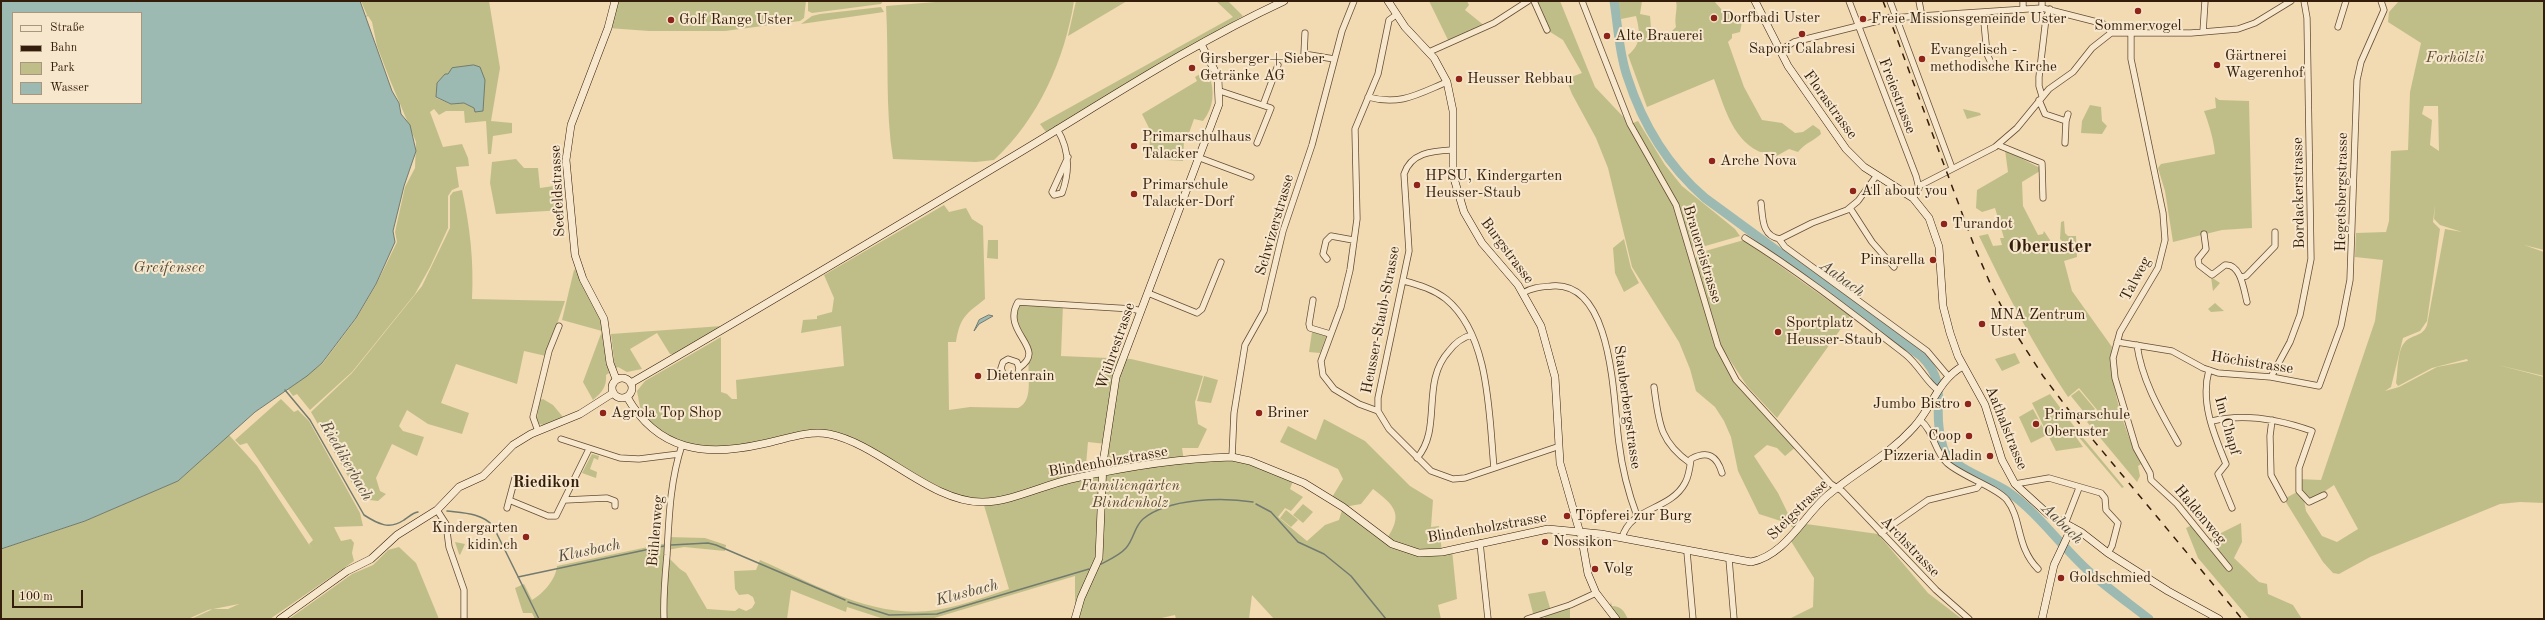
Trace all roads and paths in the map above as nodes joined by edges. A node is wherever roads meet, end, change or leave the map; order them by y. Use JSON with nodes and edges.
{"nodes":[{"id":1,"x":614,"y":1,"type":"edge"},
{"id":2,"x":1284,"y":1,"type":"edge"},
{"id":3,"x":1354,"y":1,"type":"edge"},
{"id":4,"x":1388,"y":1,"type":"edge"},
{"id":5,"x":1528,"y":1,"type":"edge"},
{"id":6,"x":1534,"y":1,"type":"edge"},
{"id":7,"x":1582,"y":1,"type":"edge"},
{"id":8,"x":1755,"y":1,"type":"edge"},
{"id":9,"x":1849,"y":1,"type":"edge"},
{"id":10,"x":1890,"y":1,"type":"edge"},
{"id":11,"x":1920,"y":1,"type":"edge"},
{"id":12,"x":2023,"y":1,"type":"edge"},
{"id":13,"x":2042,"y":1,"type":"edge"},
{"id":14,"x":2205,"y":1,"type":"edge"},
{"id":15,"x":2291,"y":1,"type":"edge"},
{"id":16,"x":2304,"y":1,"type":"edge"},
{"id":17,"x":2346,"y":1,"type":"edge"},
{"id":18,"x":2381,"y":1,"type":"edge"},
{"id":19,"x":2042,"y":8,"type":"junction"},
{"id":20,"x":2023,"y":9,"type":"junction"},
{"id":21,"x":2050,"y":9,"type":"junction"},
{"id":22,"x":1983,"y":12,"type":"junction"},
{"id":23,"x":1396,"y":15,"type":"junction"},
{"id":24,"x":1922,"y":17,"type":"junction"},
{"id":25,"x":1896,"y":18,"type":"junction"},
{"id":26,"x":1858,"y":27,"type":"junction"},
{"id":27,"x":2338,"y":28,"type":"dead end"},
{"id":28,"x":1547,"y":30,"type":"dead end"},
{"id":29,"x":2203,"y":32,"type":"junction"},
{"id":30,"x":1305,"y":33,"type":"dead end"},
{"id":31,"x":2111,"y":33,"type":"junction"},
{"id":32,"x":2131,"y":33,"type":"junction"},
{"id":33,"x":1201,"y":44,"type":"junction"},
{"id":34,"x":1779,"y":51,"type":"junction"},
{"id":35,"x":1429,"y":52,"type":"junction"},
{"id":36,"x":1334,"y":59,"type":"junction"},
{"id":37,"x":1278,"y":65,"type":"dead end"},
{"id":38,"x":1992,"y":65,"type":"dead end"},
{"id":39,"x":1447,"y":82,"type":"junction"},
{"id":40,"x":1220,"y":91,"type":"junction"},
{"id":41,"x":1368,"y":97,"type":"junction"},
{"id":42,"x":2041,"y":98,"type":"junction"},
{"id":43,"x":1263,"y":105,"type":"junction"},
{"id":44,"x":2068,"y":114,"type":"dead end"},
{"id":45,"x":2066,"y":121,"type":"junction"},
{"id":46,"x":1057,"y":129,"type":"junction"},
{"id":47,"x":1257,"y":143,"type":"dead end"},
{"id":48,"x":2065,"y":143,"type":"dead end"},
{"id":49,"x":1998,"y":145,"type":"junction"},
{"id":50,"x":1452,"y":150,"type":"junction"},
{"id":51,"x":1068,"y":158,"type":"junction"},
{"id":52,"x":1200,"y":158,"type":"junction"},
{"id":53,"x":1952,"y":168,"type":"junction"},
{"id":54,"x":1877,"y":175,"type":"junction"},
{"id":55,"x":1251,"y":177,"type":"dead end"},
{"id":56,"x":1919,"y":186,"type":"junction"},
{"id":57,"x":1913,"y":198,"type":"junction"},
{"id":58,"x":2043,"y":198,"type":"dead end"},
{"id":59,"x":1761,"y":203,"type":"dead end"},
{"id":60,"x":1850,"y":208,"type":"junction"},
{"id":61,"x":2275,"y":232,"type":"dead end"},
{"id":62,"x":2204,"y":234,"type":"dead end"},
{"id":63,"x":1745,"y":238,"type":"dead end"},
{"id":64,"x":1778,"y":239,"type":"junction"},
{"id":65,"x":1353,"y":240,"type":"junction"},
{"id":66,"x":1327,"y":259,"type":"dead end"},
{"id":67,"x":1221,"y":262,"type":"dead end"},
{"id":68,"x":1894,"y":267,"type":"dead end"},
{"id":69,"x":2242,"y":277,"type":"junction"},
{"id":70,"x":1404,"y":281,"type":"junction"},
{"id":71,"x":1148,"y":293,"type":"junction"},
{"id":72,"x":1523,"y":293,"type":"junction"},
{"id":73,"x":1313,"y":300,"type":"dead end"},
{"id":74,"x":2247,"y":302,"type":"dead end"},
{"id":75,"x":1141,"y":311,"type":"junction"},
{"id":76,"x":559,"y":326,"type":"dead end"},
{"id":77,"x":1330,"y":334,"type":"junction"},
{"id":78,"x":1471,"y":335,"type":"junction"},
{"id":79,"x":2117,"y":342,"type":"junction"},
{"id":80,"x":2137,"y":345,"type":"junction"},
{"id":81,"x":1963,"y":366,"type":"junction"},
{"id":82,"x":1019,"y":368,"type":"dead end"},
{"id":83,"x":2209,"y":370,"type":"junction"},
{"id":84,"x":1948,"y":376,"type":"junction"},
{"id":85,"x":2271,"y":377,"type":"junction"},
{"id":86,"x":616,"y":379,"type":"junction"},
{"id":87,"x":631,"y":383,"type":"junction"},
{"id":88,"x":2319,"y":386,"type":"joint"},
{"id":89,"x":1654,"y":387,"type":"dead end"},
{"id":90,"x":1938,"y":389,"type":"junction"},
{"id":91,"x":613,"y":393,"type":"junction"},
{"id":92,"x":627,"y":397,"type":"junction"},
{"id":93,"x":1378,"y":411,"type":"junction"},
{"id":94,"x":1920,"y":420,"type":"junction"},
{"id":95,"x":2272,"y":420,"type":"junction"},
{"id":96,"x":2212,"y":421,"type":"junction"},
{"id":97,"x":538,"y":431,"type":"junction"},
{"id":98,"x":561,"y":439,"type":"dead end"},
{"id":99,"x":2178,"y":442,"type":"dead end"},
{"id":100,"x":682,"y":445,"type":"junction"},
{"id":101,"x":1557,"y":447,"type":"junction"},
{"id":102,"x":589,"y":449,"type":"junction"},
{"id":103,"x":679,"y":454,"type":"junction"},
{"id":104,"x":1232,"y":457,"type":"junction"},
{"id":105,"x":1417,"y":458,"type":"junction"},
{"id":106,"x":1690,"y":463,"type":"junction"},
{"id":107,"x":1494,"y":468,"type":"junction"},
{"id":108,"x":1102,"y":473,"type":"junction"},
{"id":109,"x":1722,"y":473,"type":"dead end"},
{"id":110,"x":515,"y":478,"type":"dead end"},
{"id":111,"x":2151,"y":480,"type":"joint"},
{"id":112,"x":1980,"y":484,"type":"junction"},
{"id":113,"x":2015,"y":484,"type":"junction"},
{"id":114,"x":1838,"y":488,"type":"junction"},
{"id":115,"x":2079,"y":488,"type":"junction"},
{"id":116,"x":2324,"y":495,"type":"dead end"},
{"id":117,"x":2284,"y":499,"type":"dead end"},
{"id":118,"x":509,"y":500,"type":"junction"},
{"id":119,"x":565,"y":500,"type":"junction"},
{"id":120,"x":615,"y":506,"type":"dead end"},
{"id":121,"x":507,"y":508,"type":"dead end"},
{"id":122,"x":2232,"y":508,"type":"dead end"},
{"id":123,"x":436,"y":510,"type":"junction"},
{"id":124,"x":1637,"y":516,"type":"junction"},
{"id":125,"x":2069,"y":525,"type":"junction"},
{"id":126,"x":1580,"y":532,"type":"junction"},
{"id":127,"x":1881,"y":532,"type":"junction"},
{"id":128,"x":1622,"y":538,"type":"junction"},
{"id":129,"x":1480,"y":543,"type":"junction"},
{"id":130,"x":1687,"y":552,"type":"junction"},
{"id":131,"x":2108,"y":553,"type":"junction"},
{"id":132,"x":1729,"y":559,"type":"junction"},
{"id":133,"x":2229,"y":568,"type":"dead end"},
{"id":134,"x":2038,"y":569,"type":"dead end"},
{"id":135,"x":1596,"y":593,"type":"junction"},
{"id":136,"x":1614,"y":618,"type":"edge"},
{"id":137,"x":2044,"y":618,"type":"edge"},
{"id":138,"x":280,"y":619,"type":"edge"},
{"id":139,"x":464,"y":619,"type":"edge"},
{"id":140,"x":664,"y":619,"type":"edge"},
{"id":141,"x":1075,"y":619,"type":"edge"},
{"id":142,"x":1488,"y":619,"type":"edge"},
{"id":143,"x":1527,"y":619,"type":"edge"},
{"id":144,"x":1693,"y":619,"type":"edge"},
{"id":145,"x":1734,"y":619,"type":"edge"},
{"id":146,"x":1969,"y":619,"type":"edge"},
{"id":147,"x":2219,"y":619,"type":"edge"}],
"edges":[{"from":1,"to":86,"type":"street","name":"Seefeldstrasse"},
{"from":2,"to":33,"type":"street"},
{"from":3,"to":36,"type":"street","name":"Schwizerstrasse"},
{"from":4,"to":23,"type":"street","name":"Burgstrasse"},
{"from":5,"to":35,"type":"street"},
{"from":6,"to":28,"type":"street"},
{"from":7,"to":114,"type":"street","name":"Brauereistrasse"},
{"from":8,"to":34,"type":"street","name":"Florastrasse"},
{"from":9,"to":26,"type":"street","name":"Freiestrasse"},
{"from":10,"to":25,"type":"street"},
{"from":11,"to":24,"type":"street"},
{"from":12,"to":20,"type":"street"},
{"from":13,"to":19,"type":"street"},
{"from":14,"to":29,"type":"street"},
{"from":15,"to":29,"type":"street"},
{"from":16,"to":85,"type":"street","name":"Bordackerstrasse"},
{"from":17,"to":27,"type":"street"},
{"from":18,"to":88,"type":"street","name":"Hegetsbergstrasse"},
{"from":19,"to":20,"type":"street"},
{"from":19,"to":21,"type":"street"},
{"from":20,"to":22,"type":"street"},
{"from":21,"to":31,"type":"street"},
{"from":21,"to":42,"type":"street"},
{"from":22,"to":24,"type":"street"},
{"from":22,"to":38,"type":"street"},
{"from":23,"to":35,"type":"street","name":"Burgstrasse"},
{"from":23,"to":41,"type":"street"},
{"from":24,"to":25,"type":"street"},
{"from":25,"to":26,"type":"street"},
{"from":25,"to":53,"type":"street"},
{"from":26,"to":34,"type":"street"},
{"from":26,"to":56,"type":"street","name":"Freiestrasse"},
{"from":29,"to":32,"type":"street"},
{"from":30,"to":36,"type":"street"},
{"from":31,"to":32,"type":"street"},
{"from":31,"to":42,"type":"street"},
{"from":32,"to":79,"type":"street","name":"Talweg"},
{"from":33,"to":40,"type":"street","name":"Wührestrasse"},
{"from":33,"to":46,"type":"street"},
{"from":34,"to":54,"type":"street","name":"Florastrasse"},
{"from":35,"to":39,"type":"street","name":"Burgstrasse"},
{"from":36,"to":104,"type":"street","name":"Schwizerstrasse"},
{"from":37,"to":43,"type":"street"},
{"from":39,"to":41,"type":"street"},
{"from":39,"to":50,"type":"street","name":"Burgstrasse"},
{"from":40,"to":43,"type":"street"},
{"from":40,"to":52,"type":"street","name":"Wührestrasse"},
{"from":41,"to":65,"type":"street"},
{"from":42,"to":45,"type":"street"},
{"from":42,"to":49,"type":"street"},
{"from":43,"to":47,"type":"street"},
{"from":44,"to":45,"type":"street"},
{"from":45,"to":48,"type":"street"},
{"from":46,"to":51,"type":"street"},
{"from":46,"to":87,"type":"street"},
{"from":49,"to":53,"type":"street"},
{"from":49,"to":58,"type":"street"},
{"from":50,"to":70,"type":"street","name":"Heusser-Staub-Strasse"},
{"from":50,"to":72,"type":"street","name":"Burgstrasse"},
{"from":51,"to":51,"type":"street"},
{"from":52,"to":55,"type":"street"},
{"from":52,"to":71,"type":"street","name":"Wührestrasse"},
{"from":53,"to":56,"type":"street"},
{"from":54,"to":57,"type":"street","name":"Florastrasse"},
{"from":54,"to":60,"type":"street"},
{"from":56,"to":57,"type":"street"},
{"from":57,"to":81,"type":"street","name":"Aathalstrasse"},
{"from":59,"to":64,"type":"street"},
{"from":60,"to":64,"type":"street"},
{"from":60,"to":68,"type":"street"},
{"from":61,"to":69,"type":"street","name":"Bordackerstrasse"},
{"from":62,"to":69,"type":"street"},
{"from":63,"to":90,"type":"street"},
{"from":64,"to":84,"type":"street"},
{"from":65,"to":66,"type":"street"},
{"from":65,"to":77,"type":"street"},
{"from":67,"to":71,"type":"street"},
{"from":69,"to":74,"type":"street"},
{"from":70,"to":78,"type":"street"},
{"from":70,"to":93,"type":"street","name":"Heusser-Staub-Strasse"},
{"from":71,"to":75,"type":"street","name":"Wührestrasse"},
{"from":72,"to":101,"type":"street","name":"Burgstrasse"},
{"from":72,"to":124,"type":"street","name":"Stauberbergstrasse"},
{"from":73,"to":77,"type":"street"},
{"from":75,"to":82,"type":"street"},
{"from":75,"to":108,"type":"street","name":"Wührestrasse"},
{"from":76,"to":97,"type":"street"},
{"from":77,"to":93,"type":"street"},
{"from":78,"to":105,"type":"street"},
{"from":78,"to":107,"type":"street"},
{"from":79,"to":80,"type":"street","name":"Höchistrasse"},
{"from":79,"to":111,"type":"street","name":"Talweg"},
{"from":80,"to":83,"type":"street","name":"Höchistrasse"},
{"from":80,"to":99,"type":"street"},
{"from":81,"to":84,"type":"street","name":"Steigstrasse"},
{"from":81,"to":113,"type":"street","name":"Aathalstrasse"},
{"from":83,"to":85,"type":"street","name":"Höchistrasse"},
{"from":83,"to":96,"type":"street","name":"Im Chapf"},
{"from":84,"to":90,"type":"street","name":"Steigstrasse"},
{"from":85,"to":88,"type":"street","name":"Höchistrasse"},
{"from":86,"to":87,"type":"street"},
{"from":86,"to":91,"type":"street"},
{"from":87,"to":92,"type":"street"},
{"from":89,"to":106,"type":"street"},
{"from":90,"to":94,"type":"street","name":"Steigstrasse"},
{"from":91,"to":92,"type":"street"},
{"from":91,"to":97,"type":"street"},
{"from":92,"to":100,"type":"street","name":"Blindenholzstrasse"},
{"from":93,"to":105,"type":"street","name":"Heusser-Staub-Strasse"},
{"from":94,"to":112,"type":"street"},
{"from":94,"to":114,"type":"street","name":"Steigstrasse"},
{"from":95,"to":96,"type":"street"},
{"from":95,"to":116,"type":"street"},
{"from":95,"to":117,"type":"street"},
{"from":96,"to":122,"type":"street","name":"Im Chapf"},
{"from":97,"to":123,"type":"street"},
{"from":98,"to":102,"type":"street"},
{"from":100,"to":103,"type":"street","name":"Bühlenweg"},
{"from":100,"to":108,"type":"street","name":"Blindenholzstrasse"},
{"from":101,"to":107,"type":"street","name":"Heusser-Staub-Strasse"},
{"from":101,"to":126,"type":"street","name":"Burgstrasse"},
{"from":102,"to":103,"type":"street"},
{"from":102,"to":119,"type":"street"},
{"from":103,"to":140,"type":"street","name":"Bühlenweg"},
{"from":104,"to":108,"type":"street","name":"Blindenholzstrasse"},
{"from":104,"to":129,"type":"street","name":"Blindenholzstrasse"},
{"from":105,"to":107,"type":"street","name":"Heusser-Staub-Strasse"},
{"from":106,"to":109,"type":"street"},
{"from":106,"to":124,"type":"street"},
{"from":108,"to":141,"type":"street","name":"Wührestrasse"},
{"from":110,"to":118,"type":"street"},
{"from":111,"to":133,"type":"street","name":"Haldenweg"},
{"from":112,"to":127,"type":"street"},
{"from":112,"to":134,"type":"street"},
{"from":113,"to":115,"type":"street"},
{"from":113,"to":125,"type":"street","name":"Aathalstrasse"},
{"from":114,"to":127,"type":"street","name":"Archstrasse"},
{"from":114,"to":132,"type":"street","name":"Steigstrasse"},
{"from":115,"to":125,"type":"street"},
{"from":115,"to":131,"type":"street"},
{"from":118,"to":119,"type":"street"},
{"from":118,"to":121,"type":"street"},
{"from":119,"to":120,"type":"street"},
{"from":123,"to":138,"type":"street"},
{"from":123,"to":139,"type":"street"},
{"from":124,"to":128,"type":"street"},
{"from":125,"to":131,"type":"street","name":"Aathalstrasse"},
{"from":125,"to":137,"type":"street"},
{"from":126,"to":128,"type":"street","name":"Steigstrasse"},
{"from":126,"to":129,"type":"street","name":"Blindenholzstrasse"},
{"from":126,"to":135,"type":"street","name":"Burgstrasse"},
{"from":127,"to":146,"type":"street","name":"Archstrasse"},
{"from":128,"to":130,"type":"street","name":"Steigstrasse"},
{"from":129,"to":142,"type":"street"},
{"from":130,"to":132,"type":"street","name":"Steigstrasse"},
{"from":130,"to":144,"type":"street"},
{"from":131,"to":147,"type":"street","name":"Aathalstrasse"},
{"from":132,"to":145,"type":"street"},
{"from":135,"to":136,"type":"street","name":"Burgstrasse"},
{"from":135,"to":143,"type":"street"}]}
